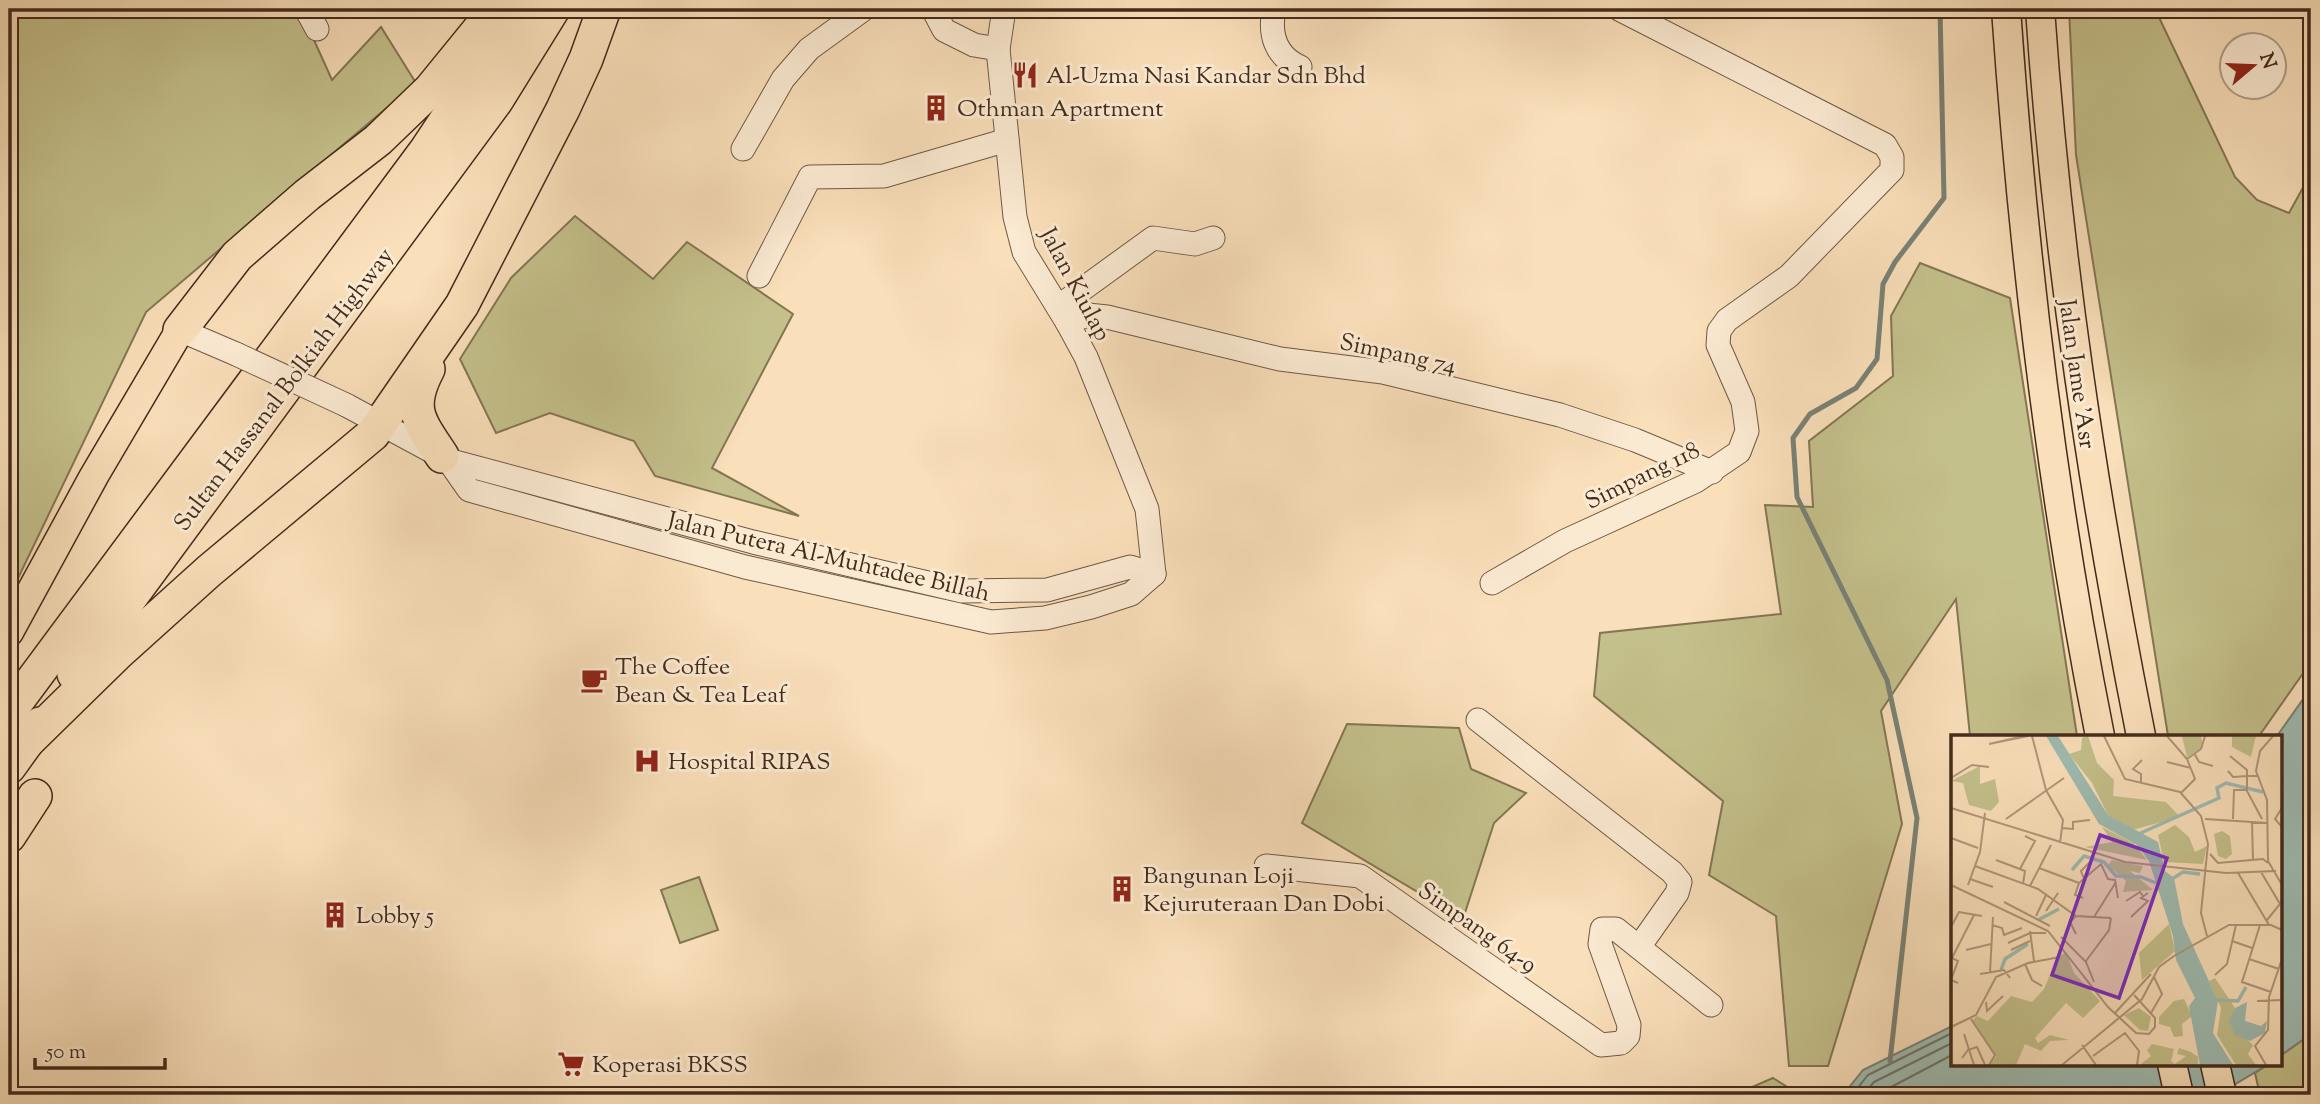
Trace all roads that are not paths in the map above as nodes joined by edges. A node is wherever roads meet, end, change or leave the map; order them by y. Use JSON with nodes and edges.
{"nodes":[{"id":1,"x":496,"y":9,"type":"edge"},
{"id":2,"x":520,"y":9,"type":"edge"},
{"id":3,"x":553,"y":9,"type":"edge"},
{"id":4,"x":604,"y":9,"type":"edge"},
{"id":5,"x":864,"y":9,"type":"edge"},
{"id":6,"x":933,"y":9,"type":"edge"},
{"id":7,"x":1004,"y":9,"type":"edge"},
{"id":8,"x":1274,"y":9,"type":"edge"},
{"id":9,"x":1619,"y":9,"type":"edge"},
{"id":10,"x":2006,"y":9,"type":"edge"},
{"id":11,"x":2040,"y":9,"type":"edge"},
{"id":12,"x":998,"y":49,"type":"junction"},
{"id":13,"x":1300,"y":67,"type":"dead end"},
{"id":14,"x":1007,"y":140,"type":"junction"},
{"id":15,"x":743,"y":149,"type":"dead end"},
{"id":16,"x":1213,"y":238,"type":"dead end"},
{"id":17,"x":759,"y":276,"type":"dead end"},
{"id":18,"x":461,"y":304,"type":"junction"},
{"id":19,"x":1063,"y":314,"type":"junction"},
{"id":20,"x":180,"y":330,"type":"junction"},
{"id":21,"x":381,"y":422,"type":"junction"},
{"id":22,"x":445,"y":458,"type":"junction"},
{"id":23,"x":1712,"y":472,"type":"junction"},
{"id":24,"x":1154,"y":574,"type":"joint"},
{"id":25,"x":1492,"y":583,"type":"dead end"},
{"id":26,"x":9,"y":632,"type":"edge"},
{"id":27,"x":9,"y":712,"type":"edge"},
{"id":28,"x":1478,"y":720,"type":"dead end"},
{"id":29,"x":2100,"y":735,"type":"edge"},
{"id":30,"x":2141,"y":735,"type":"edge"},
{"id":31,"x":28,"y":741,"type":"junction"},
{"id":32,"x":9,"y":767,"type":"edge"},
{"id":33,"x":35,"y":796,"type":"dead end"},
{"id":34,"x":9,"y":836,"type":"edge"},
{"id":35,"x":1266,"y":866,"type":"dead end"},
{"id":36,"x":1639,"y":947,"type":"junction"},
{"id":37,"x":1711,"y":1005,"type":"dead end"},
{"id":38,"x":2172,"y":1066,"type":"edge"},
{"id":39,"x":2215,"y":1066,"type":"edge"},
{"id":40,"x":2179,"y":1095,"type":"edge"},
{"id":41,"x":2222,"y":1095,"type":"edge"}],
"edges":[{"from":1,"to":20,"type":"highway"},
{"from":2,"to":27,"type":"highway","name":"Sultan Hassanal Bolkiah Highway"},
{"from":3,"to":31,"type":"highway","name":"Sultan Hassanal Bolkiah Highway"},
{"from":4,"to":18,"type":"highway"},
{"from":5,"to":15,"type":"street"},
{"from":6,"to":12,"type":"street"},
{"from":7,"to":12,"type":"street","name":"Jalan Kiulap"},
{"from":8,"to":13,"type":"street"},
{"from":9,"to":23,"type":"street","name":"Simpang 118"},
{"from":10,"to":29,"type":"main road","name":"Jalan Jame 'Asr"},
{"from":11,"to":30,"type":"main road","name":"Jalan Jame 'Asr"},
{"from":12,"to":14,"type":"street","name":"Jalan Kiulap"},
{"from":14,"to":17,"type":"street"},
{"from":14,"to":19,"type":"street","name":"Jalan Kiulap"},
{"from":16,"to":19,"type":"street"},
{"from":18,"to":21,"type":"highway"},
{"from":18,"to":22,"type":"highway"},
{"from":19,"to":23,"type":"street","name":"Simpang 74"},
{"from":19,"to":24,"type":"street","name":"Jalan Kiulap"},
{"from":20,"to":21,"type":"street","name":"Jalan Putera Al-Muhtadee Billah","bridge":true},
{"from":20,"to":26,"type":"main road"},
{"from":21,"to":22,"type":"street","name":"Jalan Putera Al-Muhtadee Billah"},
{"from":21,"to":31,"type":"highway"},
{"from":22,"to":24,"type":"street","name":"Jalan Putera Al-Muhtadee Billah"},
{"from":23,"to":25,"type":"street","name":"Simpang 118"},
{"from":28,"to":36,"type":"street"},
{"from":31,"to":32,"type":"highway","name":"Sultan Hassanal Bolkiah Highway"},
{"from":33,"to":34,"type":"highway"},
{"from":35,"to":36,"type":"street","name":"Simpang 64-9"},
{"from":36,"to":37,"type":"street"},
{"from":38,"to":40,"type":"main road"},
{"from":39,"to":41,"type":"main road"}]}
